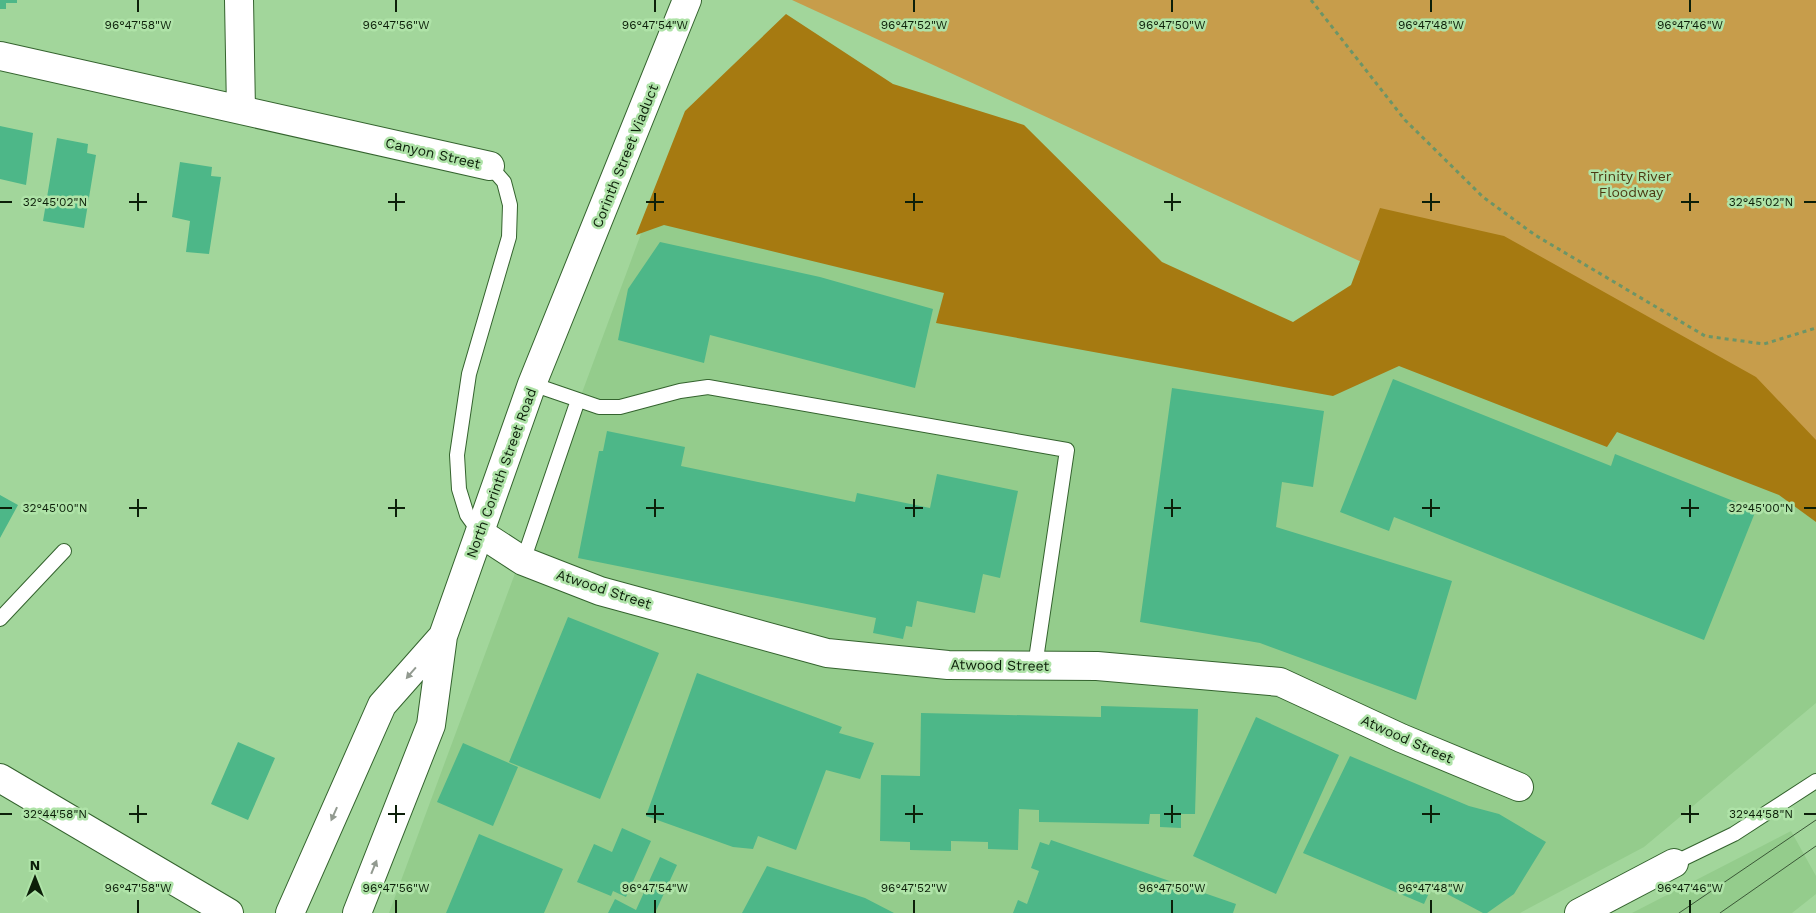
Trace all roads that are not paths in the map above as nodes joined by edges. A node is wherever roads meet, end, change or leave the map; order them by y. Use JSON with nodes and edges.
{"nodes":[{"id":1,"x":239,"y":0,"type":"edge"},
{"id":2,"x":687,"y":0,"type":"edge"},
{"id":3,"x":0,"y":56,"type":"edge"},
{"id":4,"x":241,"y":110,"type":"junction"},
{"id":5,"x":490,"y":166,"type":"joint"},
{"id":6,"x":562,"y":311,"type":"joint"},
{"id":7,"x":532,"y":384,"type":"junction"},
{"id":8,"x":578,"y":400,"type":"junction"},
{"id":9,"x":480,"y":533,"type":"junction"},
{"id":10,"x":64,"y":551,"type":"dead end"},
{"id":11,"x":523,"y":562,"type":"junction"},
{"id":12,"x":0,"y":619,"type":"edge"},
{"id":13,"x":442,"y":636,"type":"junction"},
{"id":14,"x":1035,"y":666,"type":"junction"},
{"id":15,"x":0,"y":778,"type":"edge"},
{"id":16,"x":1816,"y":781,"type":"edge"},
{"id":17,"x":1520,"y":787,"type":"dead end"},
{"id":18,"x":1674,"y":863,"type":"joint"},
{"id":19,"x":229,"y":913,"type":"edge"},
{"id":20,"x":290,"y":913,"type":"edge"},
{"id":21,"x":357,"y":913,"type":"edge"},
{"id":22,"x":1579,"y":913,"type":"edge"}],
"edges":[{"from":1,"to":4,"type":"street"},
{"from":2,"to":6,"type":"street","name":"Corinth Street Viaduct"},
{"from":3,"to":4,"type":"street","name":"Canyon Street"},
{"from":4,"to":5,"type":"street","name":"Canyon Street"},
{"from":5,"to":9,"type":"lane","name":"Canyon Street"},
{"from":6,"to":7,"type":"street","name":"North Corinth Street Road"},
{"from":7,"to":8,"type":"lane"},
{"from":7,"to":9,"type":"street","name":"North Corinth Street Road"},
{"from":8,"to":11,"type":"lane"},
{"from":8,"to":14,"type":"lane"},
{"from":9,"to":11,"type":"street","name":"Atwood Street"},
{"from":9,"to":13,"type":"street","name":"North Corinth Street Road"},
{"from":10,"to":12,"type":"lane"},
{"from":11,"to":14,"type":"street","name":"Atwood Street"},
{"from":13,"to":20,"type":"street","name":"North Corinth Street Road","one_way":true},
{"from":21,"to":13,"type":"street","name":"North Corinth Street Road","one_way":true},
{"from":14,"to":17,"type":"street","name":"Atwood Street"},
{"from":15,"to":19,"type":"street"},
{"from":16,"to":18,"type":"lane"},
{"from":18,"to":22,"type":"street"}]}
